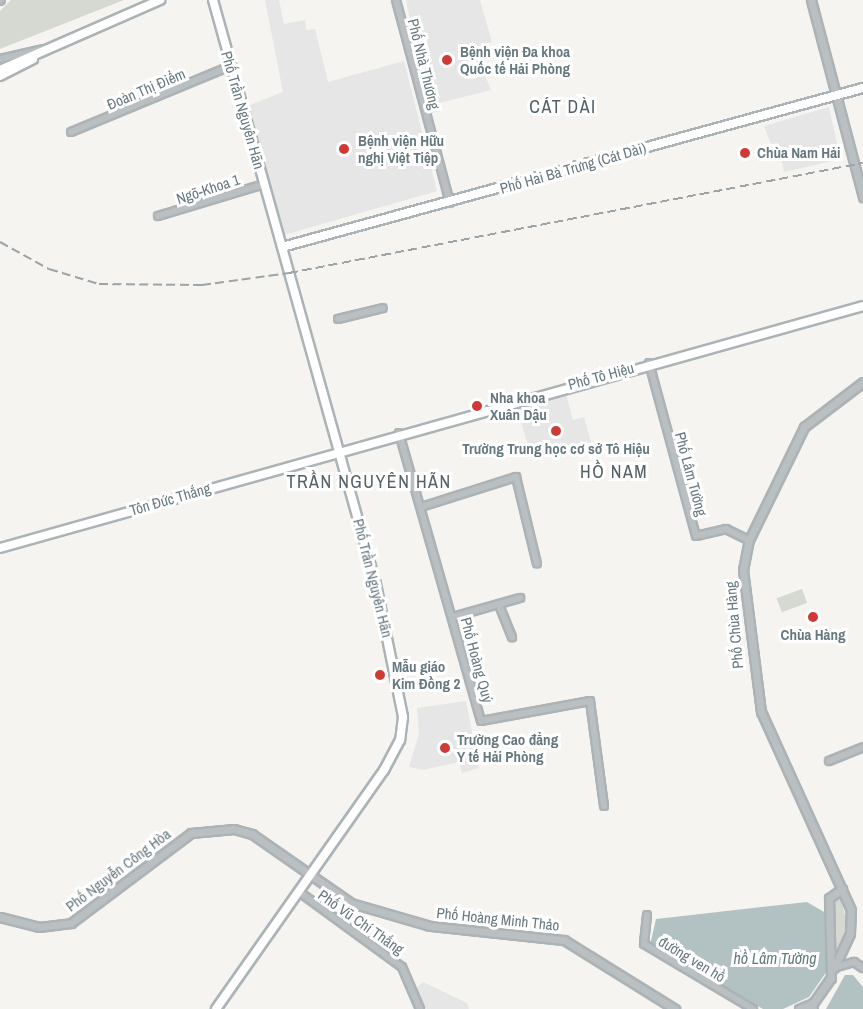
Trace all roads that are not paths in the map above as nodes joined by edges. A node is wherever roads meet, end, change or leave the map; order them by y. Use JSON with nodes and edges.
{"nodes":[{"id":1,"x":160,"y":0,"type":"edge"},
{"id":2,"x":213,"y":0,"type":"edge"},
{"id":3,"x":396,"y":0,"type":"edge"},
{"id":4,"x":811,"y":0,"type":"edge"},
{"id":5,"x":48,"y":49,"type":"junction"},
{"id":6,"x":0,"y":58,"type":"edge"},
{"id":7,"x":230,"y":66,"type":"junction"},
{"id":8,"x":0,"y":69,"type":"edge"},
{"id":9,"x":0,"y":76,"type":"edge"},
{"id":10,"x":863,"y":88,"type":"edge"},
{"id":11,"x":835,"y":95,"type":"junction"},
{"id":12,"x":71,"y":132,"type":"dead end"},
{"id":13,"x":264,"y":184,"type":"junction"},
{"id":14,"x":863,"y":197,"type":"edge"},
{"id":15,"x":450,"y":203,"type":"junction"},
{"id":16,"x":158,"y":216,"type":"dead end"},
{"id":17,"x":282,"y":247,"type":"junction"},
{"id":18,"x":863,"y":306,"type":"edge"},
{"id":19,"x":383,"y":308,"type":"dead end"},
{"id":20,"x":338,"y":319,"type":"dead end"},
{"id":21,"x":648,"y":363,"type":"junction"},
{"id":22,"x":863,"y":382,"type":"edge"},
{"id":23,"x":399,"y":432,"type":"junction"},
{"id":24,"x":340,"y":450,"type":"junction"},
{"id":25,"x":421,"y":507,"type":"junction"},
{"id":26,"x":749,"y":540,"type":"junction"},
{"id":27,"x":0,"y":548,"type":"edge"},
{"id":28,"x":537,"y":564,"type":"dead end"},
{"id":29,"x":520,"y":598,"type":"dead end"},
{"id":30,"x":499,"y":605,"type":"junction"},
{"id":31,"x":453,"y":617,"type":"junction"},
{"id":32,"x":513,"y":638,"type":"dead end"},
{"id":33,"x":863,"y":747,"type":"edge"},
{"id":34,"x":829,"y":761,"type":"dead end"},
{"id":35,"x":604,"y":806,"type":"dead end"},
{"id":36,"x":309,"y":878,"type":"junction"},
{"id":37,"x":842,"y":889,"type":"junction"},
{"id":38,"x":298,"y":891,"type":"junction"},
{"id":39,"x":647,"y":915,"type":"dead end"},
{"id":40,"x":0,"y":917,"type":"edge"},
{"id":41,"x":834,"y":968,"type":"junction"},
{"id":42,"x":863,"y":968,"type":"edge"},
{"id":43,"x":812,"y":1007,"type":"edge"},
{"id":44,"x":216,"y":1009,"type":"edge"},
{"id":45,"x":420,"y":1009,"type":"edge"},
{"id":46,"x":675,"y":1009,"type":"edge"},
{"id":47,"x":753,"y":1009,"type":"edge"},
{"id":48,"x":799,"y":1009,"type":"edge"}],
"edges":[{"from":1,"to":5,"type":"main road"},
{"from":2,"to":7,"type":"main road","name":"Phố Trần Nguyên Hãn"},
{"from":3,"to":15,"type":"street","name":"Phố Nhà Thương"},
{"from":4,"to":11,"type":"street"},
{"from":5,"to":6,"type":"street"},
{"from":5,"to":8,"type":"main road"},
{"from":5,"to":9,"type":"main road"},
{"from":7,"to":12,"type":"street","name":"Đoàn Thị Điểm"},
{"from":7,"to":13,"type":"main road","name":"Phố Trần Nguyên Hãn"},
{"from":10,"to":11,"type":"main road","name":"Phố Hai Bà Trưng (Cát Dài)"},
{"from":11,"to":14,"type":"street"},
{"from":11,"to":15,"type":"main road","name":"Phố Hai Bà Trưng (Cát Dài)"},
{"from":13,"to":16,"type":"street","name":"Ngõ-Khoa 1"},
{"from":13,"to":17,"type":"main road","name":"Phố Trần Nguyên Hãn"},
{"from":15,"to":17,"type":"main road","name":"Phố Hai Bà Trưng (Cát Dài)"},
{"from":17,"to":24,"type":"main road","name":"Phố Trần Nguyên Hãn"},
{"from":18,"to":21,"type":"main road","name":"Phố Tô Hiệu"},
{"from":19,"to":20,"type":"street"},
{"from":21,"to":23,"type":"main road","name":"Phố Tô Hiệu"},
{"from":21,"to":26,"type":"street","name":"Phố Lâm Tường"},
{"from":22,"to":26,"type":"street","name":"Phố Chùa Hàng"},
{"from":23,"to":24,"type":"main road","name":"Phố Tô Hiệu"},
{"from":23,"to":25,"type":"street","name":"Phố Hoàng Quý"},
{"from":24,"to":27,"type":"main road","name":"Tôn Đức Thắng"},
{"from":24,"to":36,"type":"main road","name":"Phố Trần Nguyên Hãn"},
{"from":25,"to":28,"type":"street"},
{"from":25,"to":31,"type":"street","name":"Phố Hoàng Quý"},
{"from":26,"to":37,"type":"street","name":"Phố Chùa Hàng"},
{"from":29,"to":30,"type":"street"},
{"from":30,"to":31,"type":"street"},
{"from":30,"to":32,"type":"street"},
{"from":31,"to":35,"type":"street","name":"Phố Hoàng Quý"},
{"from":33,"to":34,"type":"street"},
{"from":36,"to":38,"type":"main road","name":"Phố Trần Nguyên Hãn"},
{"from":36,"to":40,"type":"street","name":"Phố Nguyễn Công Hòa"},
{"from":36,"to":46,"type":"street","name":"Phố Hoàng Minh Thảo"},
{"from":37,"to":41,"type":"street","name":"Phố Chùa Hàng"},
{"from":37,"to":41,"type":"street"},
{"from":38,"to":44,"type":"main road","name":"Phố Trần Nguyên Hãn"},
{"from":38,"to":45,"type":"street","name":"Phố Vũ Chí Thắng"},
{"from":39,"to":47,"type":"street","name":"đường ven hồ"},
{"from":41,"to":42,"type":"street"},
{"from":41,"to":43,"type":"street","name":"Phố Chùa Hàng"},
{"from":43,"to":48,"type":"street"}]}
